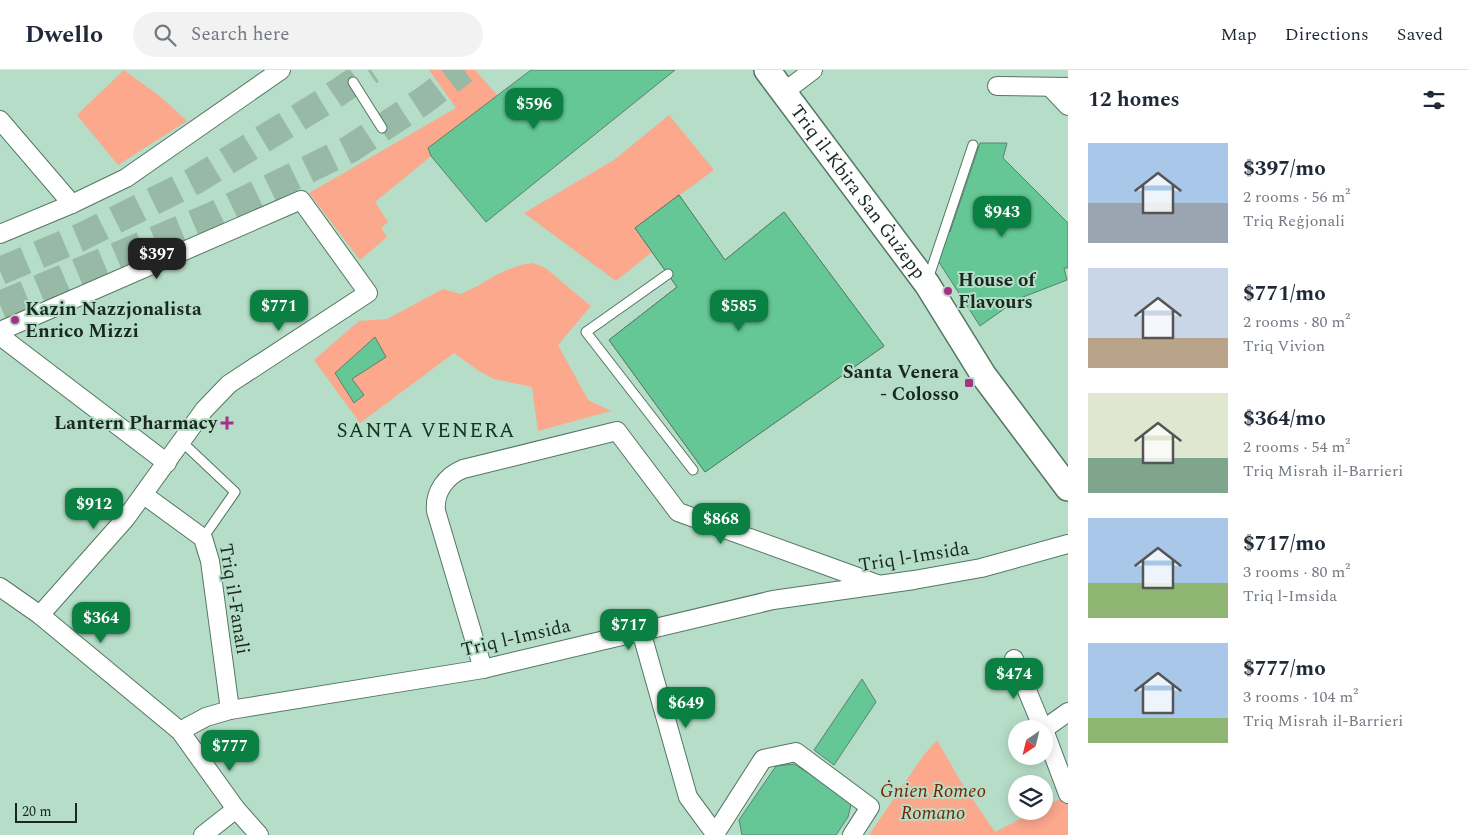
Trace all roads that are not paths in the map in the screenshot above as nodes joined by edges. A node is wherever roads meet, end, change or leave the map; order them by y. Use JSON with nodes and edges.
{"nodes":[{"id":1,"x":282,"y":70,"type":"edge"},
{"id":2,"x":768,"y":70,"type":"edge"},
{"id":3,"x":813,"y":70,"type":"edge"},
{"id":4,"x":353,"y":82,"type":"dead end"},
{"id":5,"x":998,"y":86,"type":"dead end"},
{"id":6,"x":1050,"y":87,"type":"junction"},
{"id":7,"x":1068,"y":87,"type":"edge"},
{"id":8,"x":784,"y":92,"type":"junction"},
{"id":9,"x":1068,"y":106,"type":"edge"},
{"id":10,"x":0,"y":120,"type":"edge"},
{"id":11,"x":382,"y":128,"type":"dead end"},
{"id":12,"x":973,"y":145,"type":"dead end"},
{"id":13,"x":72,"y":204,"type":"junction"},
{"id":14,"x":0,"y":234,"type":"edge"},
{"id":15,"x":668,"y":274,"type":"dead end"},
{"id":16,"x":927,"y":284,"type":"junction"},
{"id":17,"x":0,"y":331,"type":"edge"},
{"id":18,"x":0,"y":336,"type":"edge"},
{"id":19,"x":181,"y":441,"type":"junction"},
{"id":20,"x":167,"y":462,"type":"junction"},
{"id":21,"x":693,"y":470,"type":"dead end"},
{"id":22,"x":1068,"y":488,"type":"edge"},
{"id":23,"x":144,"y":495,"type":"junction"},
{"id":24,"x":203,"y":538,"type":"junction"},
{"id":25,"x":1068,"y":544,"type":"edge"},
{"id":26,"x":879,"y":585,"type":"junction"},
{"id":27,"x":0,"y":587,"type":"edge"},
{"id":28,"x":40,"y":615,"type":"junction"},
{"id":29,"x":641,"y":631,"type":"junction"},
{"id":30,"x":1014,"y":659,"type":"dead end"},
{"id":31,"x":482,"y":669,"type":"junction"},
{"id":32,"x":230,"y":710,"type":"junction"},
{"id":33,"x":1068,"y":712,"type":"edge"},
{"id":34,"x":1040,"y":720,"type":"edge"},
{"id":35,"x":1053,"y":723,"type":"edge"},
{"id":36,"x":180,"y":731,"type":"junction"},
{"id":37,"x":1053,"y":753,"type":"edge"},
{"id":38,"x":1068,"y":794,"type":"edge"},
{"id":39,"x":236,"y":809,"type":"junction"},
{"id":40,"x":715,"y":834,"type":"edge"},
{"id":41,"x":203,"y":835,"type":"edge"},
{"id":42,"x":259,"y":835,"type":"edge"},
{"id":43,"x":852,"y":835,"type":"edge"}],
"edges":[{"from":1,"to":13,"type":"street"},
{"from":2,"to":8,"type":"main road","name":"Triq il-Kbira San Ġużepp"},
{"from":3,"to":8,"type":"street"},
{"from":4,"to":11,"type":"lane"},
{"from":5,"to":6,"type":"street"},
{"from":6,"to":7,"type":"street"},
{"from":6,"to":9,"type":"street"},
{"from":8,"to":16,"type":"main road","name":"Triq il-Kbira San Ġużepp"},
{"from":10,"to":13,"type":"street"},
{"from":12,"to":16,"type":"lane"},
{"from":13,"to":14,"type":"street"},
{"from":15,"to":21,"type":"lane"},
{"from":16,"to":22,"type":"main road","name":"Triq il-Kbira San Ġużepp"},
{"from":17,"to":19,"type":"street"},
{"from":18,"to":20,"type":"street"},
{"from":19,"to":20,"type":"street"},
{"from":19,"to":24,"type":"lane"},
{"from":20,"to":23,"type":"street"},
{"from":23,"to":24,"type":"street","name":"Triq il-Fanali"},
{"from":23,"to":28,"type":"street"},
{"from":24,"to":32,"type":"street","name":"Triq il-Fanali"},
{"from":25,"to":26,"type":"street","name":"Triq l-Imsida"},
{"from":26,"to":29,"type":"street","name":"Triq l-Imsida"},
{"from":26,"to":31,"type":"street"},
{"from":27,"to":28,"type":"street"},
{"from":28,"to":36,"type":"street"},
{"from":29,"to":31,"type":"street","name":"Triq l-Imsida"},
{"from":29,"to":40,"type":"street"},
{"from":30,"to":34,"type":"street"},
{"from":31,"to":32,"type":"street","name":"Triq l-Imsida"},
{"from":32,"to":36,"type":"street","name":"Triq l-Imsida"},
{"from":33,"to":35,"type":"street"},
{"from":36,"to":39,"type":"street"},
{"from":37,"to":38,"type":"street"},
{"from":39,"to":41,"type":"street"},
{"from":39,"to":42,"type":"street"},
{"from":40,"to":43,"type":"street"}]}
